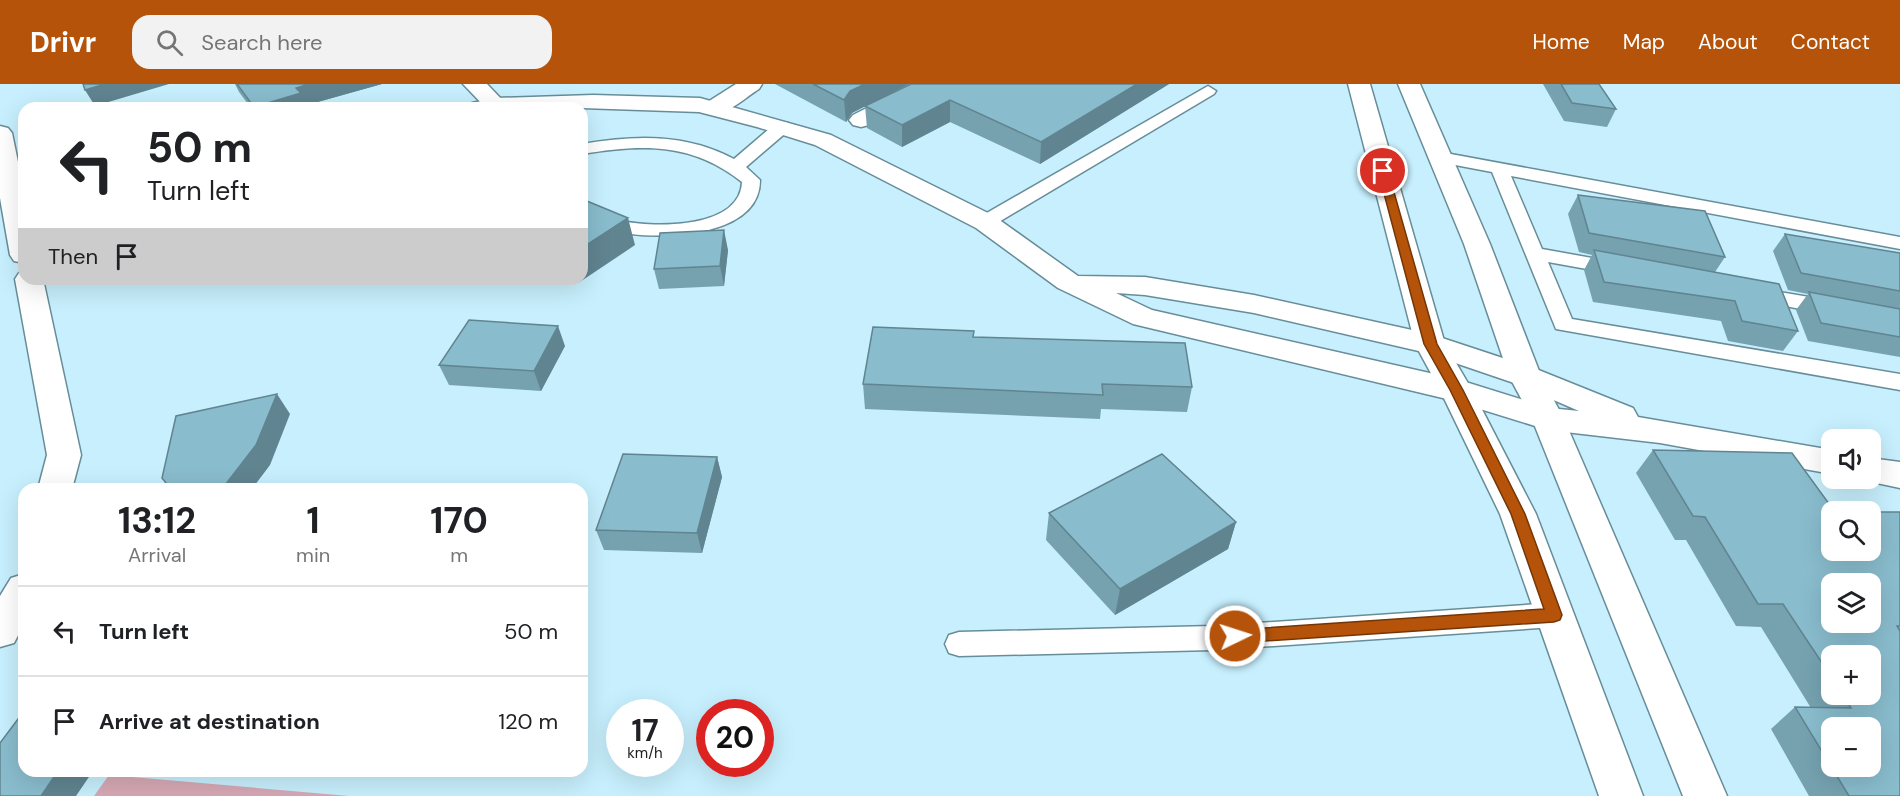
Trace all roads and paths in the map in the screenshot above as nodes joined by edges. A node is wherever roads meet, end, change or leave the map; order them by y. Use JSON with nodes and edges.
{"nodes":[{"id":1,"x":474,"y":84,"type":"edge"},
{"id":2,"x":751,"y":84,"type":"edge"},
{"id":3,"x":1359,"y":84,"type":"edge"},
{"id":4,"x":1409,"y":84,"type":"edge"},
{"id":5,"x":918,"y":86,"type":"edge"},
{"id":6,"x":1208,"y":91,"type":"dead end"},
{"id":7,"x":705,"y":99,"type":"edge"},
{"id":8,"x":485,"y":102,"type":"edge"},
{"id":9,"x":588,"y":102,"type":"edge"},
{"id":10,"x":861,"y":120,"type":"dead end"},
{"id":11,"x":782,"y":127,"type":"junction"},
{"id":12,"x":0,"y":134,"type":"edge"},
{"id":13,"x":588,"y":148,"type":"edge"},
{"id":14,"x":1440,"y":157,"type":"junction"},
{"id":15,"x":737,"y":166,"type":"junction"},
{"id":16,"x":1498,"y":168,"type":"junction"},
{"id":17,"x":588,"y":216,"type":"edge"},
{"id":18,"x":14,"y":221,"type":"edge"},
{"id":19,"x":985,"y":222,"type":"junction"},
{"id":20,"x":1900,"y":243,"type":"edge"},
{"id":21,"x":1534,"y":253,"type":"junction"},
{"id":22,"x":1637,"y":272,"type":"edge"},
{"id":23,"x":1068,"y":282,"type":"junction"},
{"id":24,"x":30,"y":285,"type":"edge"},
{"id":25,"x":1740,"y":291,"type":"edge"},
{"id":26,"x":1854,"y":312,"type":"edge"},
{"id":27,"x":1430,"y":344,"type":"junction"},
{"id":28,"x":1525,"y":376,"type":"junction"},
{"id":29,"x":1900,"y":382,"type":"edge"},
{"id":30,"x":1456,"y":390,"type":"junction"},
{"id":31,"x":1548,"y":419,"type":"junction"},
{"id":32,"x":1660,"y":431,"type":"junction"},
{"id":33,"x":1821,"y":460,"type":"edge"},
{"id":34,"x":1881,"y":472,"type":"edge"},
{"id":35,"x":1900,"y":475,"type":"edge"},
{"id":36,"x":57,"y":483,"type":"edge"},
{"id":37,"x":18,"y":600,"type":"edge"},
{"id":38,"x":1554,"y":615,"type":"junction"},
{"id":39,"x":0,"y":631,"type":"edge"},
{"id":40,"x":959,"y":644,"type":"dead end"},
{"id":41,"x":1621,"y":796,"type":"edge"},
{"id":42,"x":1705,"y":796,"type":"edge"}],
"edges":[{"from":1,"to":8,"type":"street"},
{"from":2,"to":7,"type":"street"},
{"from":3,"to":27,"type":"street"},
{"from":4,"to":14,"type":"street"},
{"from":5,"to":10,"type":"street"},
{"from":6,"to":19,"type":"lane"},
{"from":7,"to":9,"type":"street"},
{"from":7,"to":11,"type":"street"},
{"from":11,"to":15,"type":"lane"},
{"from":11,"to":19,"type":"street"},
{"from":12,"to":18,"type":"street"},
{"from":13,"to":15,"type":"lane"},
{"from":14,"to":16,"type":"lane"},
{"from":14,"to":28,"type":"street"},
{"from":15,"to":17,"type":"lane"},
{"from":16,"to":20,"type":"lane"},
{"from":16,"to":21,"type":"lane"},
{"from":19,"to":23,"type":"street"},
{"from":21,"to":22,"type":"lane"},
{"from":21,"to":29,"type":"lane"},
{"from":23,"to":27,"type":"street"},
{"from":23,"to":30,"type":"street"},
{"from":24,"to":36,"type":"street"},
{"from":25,"to":26,"type":"lane"},
{"from":27,"to":28,"type":"street"},
{"from":27,"to":30,"type":"street"},
{"from":28,"to":31,"type":"street"},
{"from":28,"to":32,"type":"street"},
{"from":30,"to":31,"type":"street"},
{"from":30,"to":38,"type":"street"},
{"from":31,"to":32,"type":"street"},
{"from":31,"to":42,"type":"street"},
{"from":32,"to":33,"type":"street"},
{"from":34,"to":35,"type":"street"},
{"from":37,"to":39,"type":"street"},
{"from":38,"to":40,"type":"lane"},
{"from":38,"to":41,"type":"street"}]}
